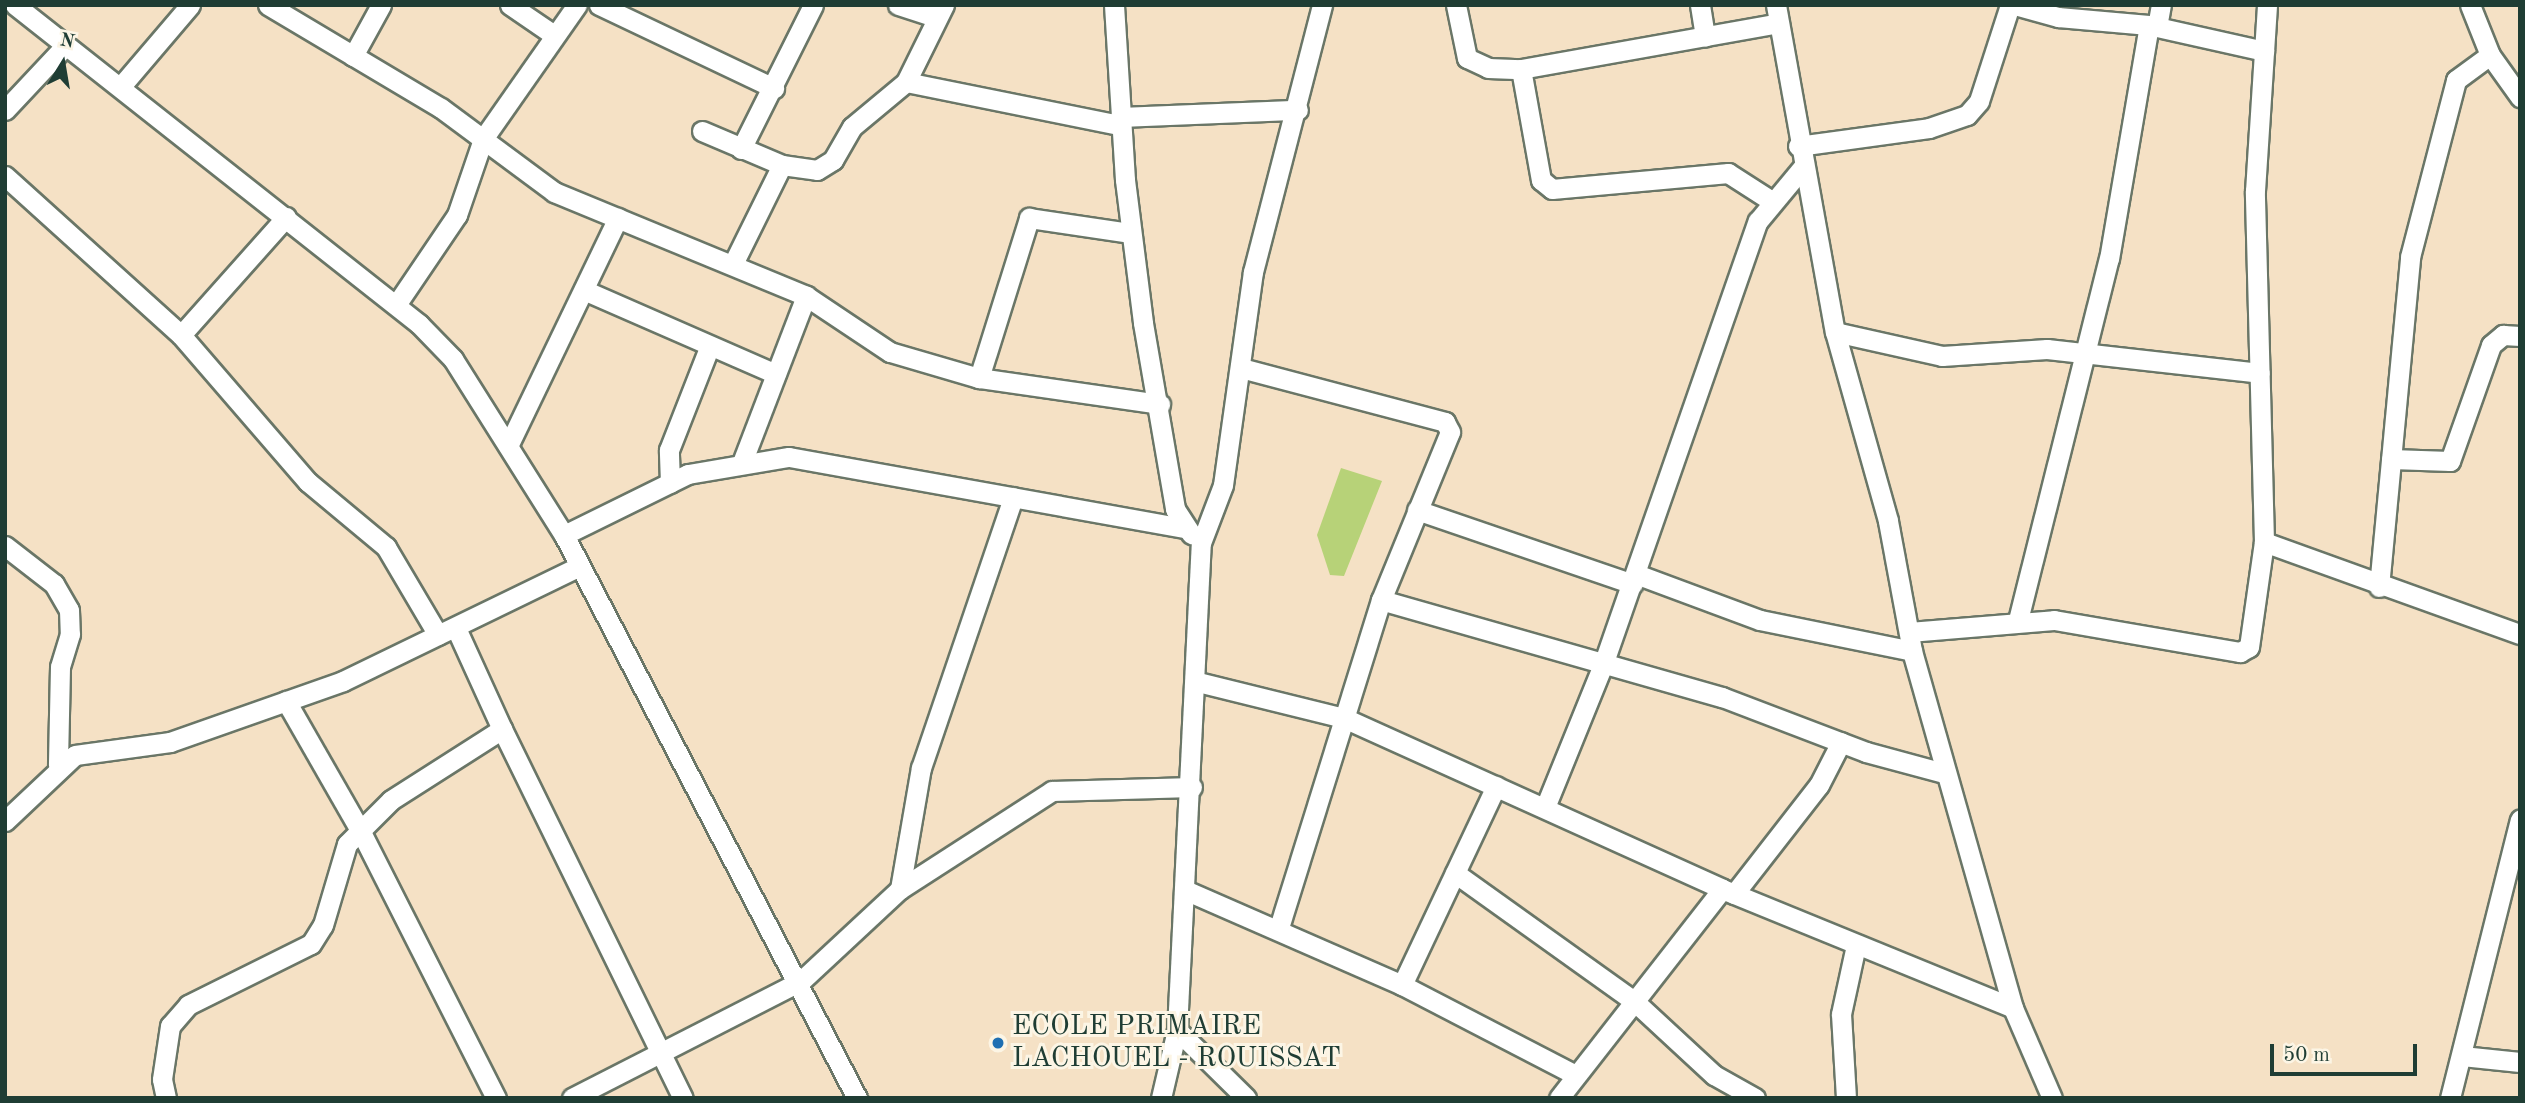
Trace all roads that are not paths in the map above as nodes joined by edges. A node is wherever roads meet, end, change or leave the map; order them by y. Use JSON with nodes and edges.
{"nodes":[{"id":1,"x":15,"y":5,"type":"edge"},
{"id":2,"x":190,"y":5,"type":"edge"},
{"id":3,"x":268,"y":5,"type":"edge"},
{"id":4,"x":381,"y":5,"type":"edge"},
{"id":5,"x":510,"y":5,"type":"edge"},
{"id":6,"x":577,"y":5,"type":"edge"},
{"id":7,"x":599,"y":5,"type":"edge"},
{"id":8,"x":813,"y":5,"type":"edge"},
{"id":9,"x":898,"y":5,"type":"edge"},
{"id":10,"x":1114,"y":5,"type":"edge"},
{"id":11,"x":1322,"y":5,"type":"edge"},
{"id":12,"x":1456,"y":5,"type":"edge"},
{"id":13,"x":1700,"y":5,"type":"edge"},
{"id":14,"x":2012,"y":5,"type":"edge"},
{"id":15,"x":2161,"y":5,"type":"edge"},
{"id":16,"x":2267,"y":5,"type":"edge"},
{"id":17,"x":2470,"y":5,"type":"edge"},
{"id":18,"x":940,"y":11,"type":"edge"},
{"id":19,"x":1777,"y":14,"type":"edge"},
{"id":20,"x":2153,"y":26,"type":"junction"},
{"id":21,"x":554,"y":35,"type":"junction"},
{"id":22,"x":1705,"y":37,"type":"junction"},
{"id":23,"x":65,"y":46,"type":"junction"},
{"id":24,"x":2264,"y":51,"type":"junction"},
{"id":25,"x":2490,"y":55,"type":"junction"},
{"id":26,"x":353,"y":56,"type":"junction"},
{"id":27,"x":1521,"y":69,"type":"junction"},
{"id":28,"x":906,"y":82,"type":"junction"},
{"id":29,"x":122,"y":85,"type":"junction"},
{"id":30,"x":774,"y":88,"type":"junction"},
{"id":31,"x":2520,"y":97,"type":"edge"},
{"id":32,"x":5,"y":110,"type":"edge"},
{"id":33,"x":1298,"y":110,"type":"junction"},
{"id":34,"x":1120,"y":121,"type":"junction"},
{"id":35,"x":702,"y":131,"type":"dead end"},
{"id":36,"x":484,"y":139,"type":"junction"},
{"id":37,"x":1798,"y":146,"type":"junction"},
{"id":38,"x":741,"y":149,"type":"junction"},
{"id":39,"x":782,"y":165,"type":"junction"},
{"id":40,"x":1802,"y":168,"type":"junction"},
{"id":41,"x":5,"y":176,"type":"edge"},
{"id":42,"x":1770,"y":200,"type":"junction"},
{"id":43,"x":286,"y":217,"type":"junction"},
{"id":44,"x":618,"y":218,"type":"junction"},
{"id":45,"x":1130,"y":233,"type":"junction"},
{"id":46,"x":733,"y":264,"type":"junction"},
{"id":47,"x":586,"y":291,"type":"junction"},
{"id":48,"x":806,"y":296,"type":"junction"},
{"id":49,"x":396,"y":305,"type":"junction"},
{"id":50,"x":1835,"y":332,"type":"junction"},
{"id":51,"x":181,"y":335,"type":"junction"},
{"id":52,"x":2520,"y":336,"type":"edge"},
{"id":53,"x":709,"y":348,"type":"junction"},
{"id":54,"x":2085,"y":355,"type":"junction"},
{"id":55,"x":1241,"y":368,"type":"junction"},
{"id":56,"x":2260,"y":373,"type":"junction"},
{"id":57,"x":776,"y":374,"type":"junction"},
{"id":58,"x":979,"y":378,"type":"junction"},
{"id":59,"x":1160,"y":404,"type":"junction"},
{"id":60,"x":509,"y":444,"type":"junction"},
{"id":61,"x":2391,"y":459,"type":"junction"},
{"id":62,"x":743,"y":460,"type":"junction"},
{"id":63,"x":670,"y":483,"type":"junction"},
{"id":64,"x":1013,"y":498,"type":"junction"},
{"id":65,"x":1417,"y":510,"type":"junction"},
{"id":66,"x":1184,"y":528,"type":"junction"},
{"id":67,"x":564,"y":535,"type":"junction"},
{"id":68,"x":2264,"y":542,"type":"junction"},
{"id":69,"x":1201,"y":543,"type":"junction"},
{"id":70,"x":5,"y":546,"type":"edge"},
{"id":71,"x":580,"y":566,"type":"junction"},
{"id":72,"x":1634,"y":579,"type":"junction"},
{"id":73,"x":2379,"y":587,"type":"junction"},
{"id":74,"x":1381,"y":600,"type":"junction"},
{"id":75,"x":2018,"y":620,"type":"junction"},
{"id":76,"x":447,"y":631,"type":"junction"},
{"id":77,"x":2520,"y":634,"type":"edge"},
{"id":78,"x":1911,"y":641,"type":"junction"},
{"id":79,"x":1604,"y":662,"type":"junction"},
{"id":80,"x":1198,"y":682,"type":"junction"},
{"id":81,"x":286,"y":701,"type":"junction"},
{"id":82,"x":1344,"y":718,"type":"junction"},
{"id":83,"x":502,"y":729,"type":"junction"},
{"id":84,"x":1840,"y":742,"type":"junction"},
{"id":85,"x":58,"y":765,"type":"junction"},
{"id":86,"x":1944,"y":773,"type":"junction"},
{"id":87,"x":1496,"y":786,"type":"junction"},
{"id":88,"x":1192,"y":787,"type":"junction"},
{"id":89,"x":1546,"y":805,"type":"junction"},
{"id":90,"x":2520,"y":820,"type":"edge"},
{"id":91,"x":5,"y":821,"type":"edge"},
{"id":92,"x":360,"y":830,"type":"junction"},
{"id":93,"x":1455,"y":873,"type":"junction"},
{"id":94,"x":2512,"y":876,"type":"edge"},
{"id":95,"x":900,"y":888,"type":"junction"},
{"id":96,"x":1185,"y":890,"type":"junction"},
{"id":97,"x":1728,"y":891,"type":"junction"},
{"id":98,"x":1279,"y":928,"type":"junction"},
{"id":99,"x":1856,"y":946,"type":"junction"},
{"id":100,"x":801,"y":981,"type":"junction"},
{"id":101,"x":1402,"y":985,"type":"junction"},
{"id":102,"x":1634,"y":1001,"type":"junction"},
{"id":103,"x":2013,"y":1009,"type":"junction"},
{"id":104,"x":1177,"y":1030,"type":"junction"},
{"id":105,"x":663,"y":1054,"type":"junction"},
{"id":106,"x":2462,"y":1056,"type":"junction"},
{"id":107,"x":2520,"y":1062,"type":"edge"},
{"id":108,"x":1574,"y":1074,"type":"junction"},
{"id":109,"x":166,"y":1098,"type":"edge"},
{"id":110,"x":496,"y":1098,"type":"edge"},
{"id":111,"x":572,"y":1098,"type":"edge"},
{"id":112,"x":683,"y":1098,"type":"edge"},
{"id":113,"x":857,"y":1098,"type":"edge"},
{"id":114,"x":1161,"y":1098,"type":"edge"},
{"id":115,"x":1246,"y":1098,"type":"edge"},
{"id":116,"x":1559,"y":1098,"type":"edge"},
{"id":117,"x":1755,"y":1098,"type":"edge"},
{"id":118,"x":1846,"y":1098,"type":"edge"},
{"id":119,"x":2052,"y":1098,"type":"edge"},
{"id":120,"x":2450,"y":1098,"type":"edge"}],
"edges":[{"from":1,"to":23,"type":"street"},
{"from":2,"to":29,"type":"street"},
{"from":3,"to":26,"type":"street"},
{"from":4,"to":26,"type":"street"},
{"from":5,"to":21,"type":"street"},
{"from":6,"to":21,"type":"street"},
{"from":7,"to":30,"type":"street"},
{"from":8,"to":30,"type":"street"},
{"from":9,"to":18,"type":"street"},
{"from":10,"to":34,"type":"street"},
{"from":11,"to":33,"type":"street"},
{"from":12,"to":27,"type":"street"},
{"from":13,"to":22,"type":"street"},
{"from":14,"to":20,"type":"street"},
{"from":14,"to":37,"type":"street"},
{"from":15,"to":20,"type":"street"},
{"from":16,"to":24,"type":"street"},
{"from":17,"to":25,"type":"street"},
{"from":18,"to":28,"type":"street"},
{"from":19,"to":22,"type":"street"},
{"from":19,"to":37,"type":"street"},
{"from":20,"to":24,"type":"street"},
{"from":20,"to":54,"type":"street"},
{"from":21,"to":36,"type":"street"},
{"from":22,"to":27,"type":"street"},
{"from":23,"to":29,"type":"street"},
{"from":23,"to":32,"type":"street"},
{"from":24,"to":56,"type":"street"},
{"from":25,"to":31,"type":"street"},
{"from":25,"to":61,"type":"street"},
{"from":26,"to":36,"type":"street"},
{"from":27,"to":42,"type":"street"},
{"from":28,"to":34,"type":"street"},
{"from":28,"to":39,"type":"street"},
{"from":29,"to":43,"type":"street"},
{"from":30,"to":38,"type":"street"},
{"from":33,"to":34,"type":"street"},
{"from":33,"to":55,"type":"street"},
{"from":34,"to":45,"type":"street"},
{"from":35,"to":38,"type":"street"},
{"from":36,"to":44,"type":"street"},
{"from":36,"to":49,"type":"street"},
{"from":37,"to":40,"type":"street"},
{"from":38,"to":39,"type":"street"},
{"from":39,"to":46,"type":"street"},
{"from":40,"to":42,"type":"street"},
{"from":40,"to":50,"type":"street"},
{"from":41,"to":51,"type":"street"},
{"from":42,"to":72,"type":"street"},
{"from":43,"to":49,"type":"street"},
{"from":43,"to":51,"type":"street"},
{"from":44,"to":46,"type":"street"},
{"from":44,"to":47,"type":"street"},
{"from":45,"to":58,"type":"street"},
{"from":45,"to":59,"type":"street"},
{"from":46,"to":48,"type":"street"},
{"from":47,"to":53,"type":"street"},
{"from":47,"to":60,"type":"street"},
{"from":48,"to":57,"type":"street"},
{"from":48,"to":58,"type":"street"},
{"from":49,"to":60,"type":"street"},
{"from":50,"to":54,"type":"street"},
{"from":50,"to":78,"type":"street"},
{"from":51,"to":76,"type":"street"},
{"from":52,"to":61,"type":"street"},
{"from":53,"to":57,"type":"street"},
{"from":53,"to":63,"type":"street"},
{"from":54,"to":56,"type":"street"},
{"from":54,"to":75,"type":"street"},
{"from":55,"to":65,"type":"street"},
{"from":55,"to":69,"type":"street"},
{"from":56,"to":68,"type":"street"},
{"from":57,"to":62,"type":"street"},
{"from":58,"to":59,"type":"street"},
{"from":59,"to":66,"type":"street"},
{"from":60,"to":67,"type":"street"},
{"from":61,"to":73,"type":"street"},
{"from":62,"to":63,"type":"street"},
{"from":62,"to":64,"type":"street"},
{"from":63,"to":67,"type":"street"},
{"from":64,"to":66,"type":"street"},
{"from":64,"to":95,"type":"street"},
{"from":65,"to":72,"type":"street"},
{"from":65,"to":74,"type":"street"},
{"from":66,"to":69,"type":"street"},
{"from":67,"to":71,"type":"street"},
{"from":68,"to":73,"type":"street"},
{"from":68,"to":75,"type":"street"},
{"from":69,"to":80,"type":"street"},
{"from":70,"to":85,"type":"street"},
{"from":71,"to":76,"type":"street"},
{"from":71,"to":100,"type":"street"},
{"from":72,"to":78,"type":"street"},
{"from":72,"to":79,"type":"street"},
{"from":73,"to":77,"type":"street"},
{"from":74,"to":79,"type":"street"},
{"from":74,"to":82,"type":"street"},
{"from":75,"to":78,"type":"street"},
{"from":76,"to":81,"type":"street"},
{"from":76,"to":83,"type":"street"},
{"from":78,"to":86,"type":"street"},
{"from":79,"to":84,"type":"street"},
{"from":79,"to":89,"type":"street"},
{"from":80,"to":82,"type":"street"},
{"from":80,"to":88,"type":"street"},
{"from":81,"to":85,"type":"street"},
{"from":81,"to":92,"type":"street"},
{"from":82,"to":87,"type":"street"},
{"from":82,"to":98,"type":"street"},
{"from":83,"to":92,"type":"street"},
{"from":83,"to":105,"type":"street"},
{"from":84,"to":86,"type":"street"},
{"from":84,"to":97,"type":"street"},
{"from":85,"to":91,"type":"street"},
{"from":86,"to":103,"type":"street"},
{"from":87,"to":89,"type":"street"},
{"from":87,"to":93,"type":"street"},
{"from":88,"to":95,"type":"street"},
{"from":88,"to":96,"type":"street"},
{"from":89,"to":97,"type":"street"},
{"from":90,"to":94,"type":"street"},
{"from":92,"to":109,"type":"street"},
{"from":92,"to":110,"type":"street"},
{"from":93,"to":101,"type":"street"},
{"from":93,"to":102,"type":"street"},
{"from":94,"to":106,"type":"street"},
{"from":95,"to":100,"type":"street"},
{"from":96,"to":98,"type":"street"},
{"from":96,"to":104,"type":"street"},
{"from":97,"to":99,"type":"street"},
{"from":97,"to":102,"type":"street"},
{"from":98,"to":101,"type":"street"},
{"from":99,"to":103,"type":"street"},
{"from":99,"to":118,"type":"street"},
{"from":100,"to":105,"type":"street"},
{"from":100,"to":113,"type":"street"},
{"from":101,"to":108,"type":"street"},
{"from":102,"to":108,"type":"street"},
{"from":102,"to":117,"type":"street"},
{"from":103,"to":119,"type":"street"},
{"from":104,"to":114,"type":"street"},
{"from":104,"to":115,"type":"street"},
{"from":105,"to":111,"type":"street"},
{"from":105,"to":112,"type":"street"},
{"from":106,"to":107,"type":"street"},
{"from":106,"to":120,"type":"street"},
{"from":108,"to":116,"type":"street"}]}
